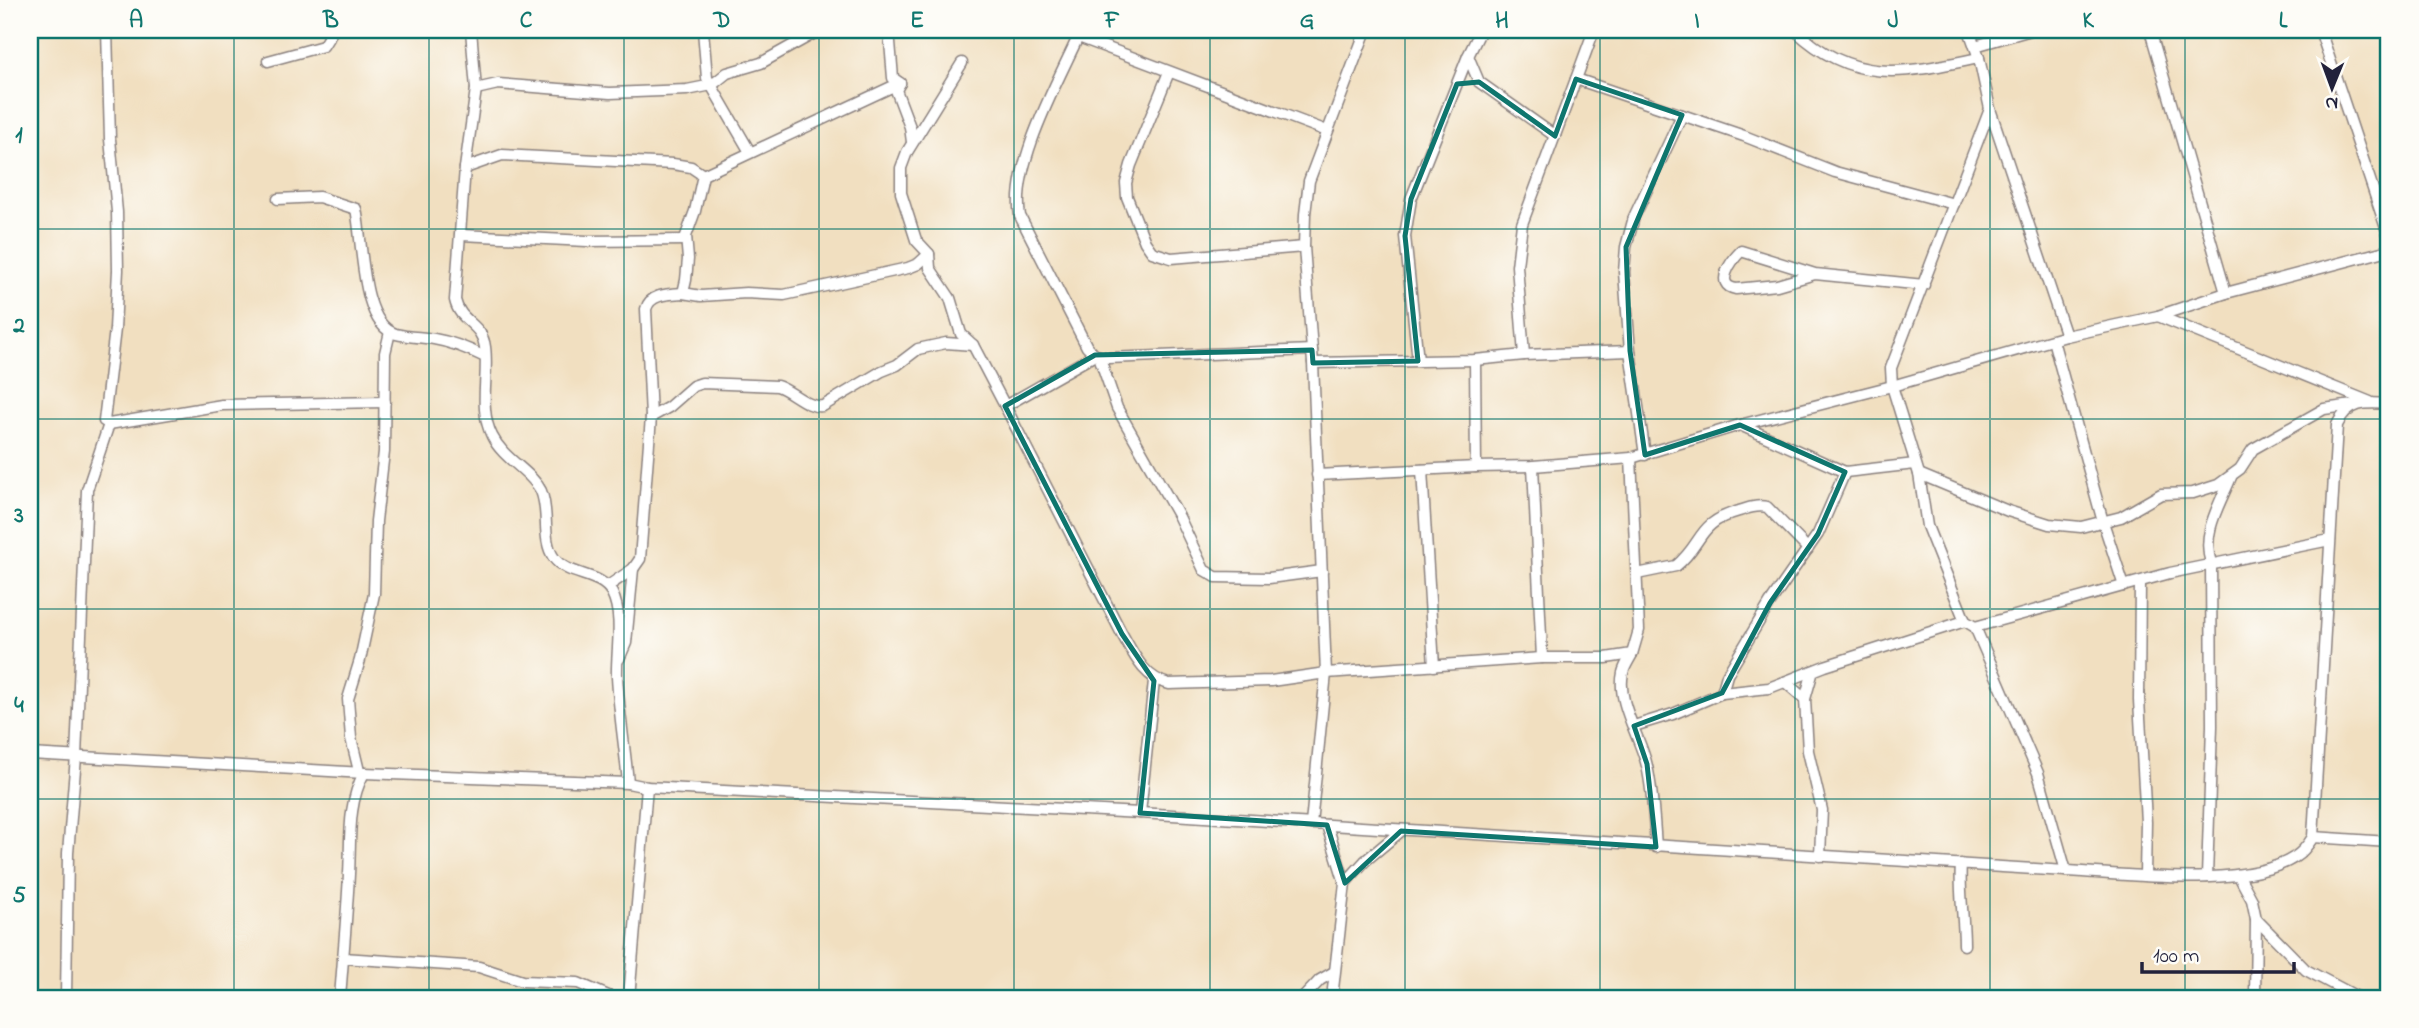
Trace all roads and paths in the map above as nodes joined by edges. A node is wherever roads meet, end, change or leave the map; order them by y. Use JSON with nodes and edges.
{"nodes":[{"id":1,"x":107,"y":30,"type":"edge"},
{"id":2,"x":333,"y":30,"type":"edge"},
{"id":3,"x":471,"y":30,"type":"edge"},
{"id":4,"x":703,"y":30,"type":"edge"},
{"id":5,"x":820,"y":30,"type":"edge"},
{"id":6,"x":889,"y":30,"type":"edge"},
{"id":7,"x":1060,"y":30,"type":"edge"},
{"id":8,"x":1366,"y":30,"type":"edge"},
{"id":9,"x":1482,"y":30,"type":"edge"},
{"id":10,"x":1594,"y":30,"type":"edge"},
{"id":11,"x":1748,"y":30,"type":"edge"},
{"id":12,"x":1771,"y":30,"type":"edge"},
{"id":13,"x":1795,"y":30,"type":"edge"},
{"id":14,"x":1969,"y":30,"type":"edge"},
{"id":15,"x":2031,"y":30,"type":"edge"},
{"id":16,"x":2150,"y":30,"type":"edge"},
{"id":17,"x":2320,"y":30,"type":"edge"},
{"id":18,"x":1078,"y":37,"type":"junction"},
{"id":19,"x":1977,"y":52,"type":"junction"},
{"id":20,"x":1468,"y":56,"type":"junction"},
{"id":21,"x":268,"y":61,"type":"dead end"},
{"id":22,"x":962,"y":63,"type":"dead end"},
{"id":23,"x":1169,"y":72,"type":"junction"},
{"id":24,"x":1576,"y":79,"type":"junction"},
{"id":25,"x":1479,"y":82,"type":"junction"},
{"id":26,"x":900,"y":83,"type":"junction"},
{"id":27,"x":1457,"y":84,"type":"junction"},
{"id":28,"x":712,"y":85,"type":"junction"},
{"id":29,"x":476,"y":89,"type":"junction"},
{"id":30,"x":1990,"y":109,"type":"junction"},
{"id":31,"x":1682,"y":115,"type":"junction"},
{"id":32,"x":1327,"y":131,"type":"junction"},
{"id":33,"x":1555,"y":136,"type":"junction"},
{"id":34,"x":912,"y":142,"type":"junction"},
{"id":35,"x":750,"y":152,"type":"junction"},
{"id":36,"x":465,"y":168,"type":"junction"},
{"id":37,"x":703,"y":175,"type":"junction"},
{"id":38,"x":278,"y":199,"type":"dead end"},
{"id":39,"x":1954,"y":204,"type":"junction"},
{"id":40,"x":461,"y":235,"type":"junction"},
{"id":41,"x":2389,"y":237,"type":"edge"},
{"id":42,"x":686,"y":240,"type":"junction"},
{"id":43,"x":1304,"y":247,"type":"junction"},
{"id":44,"x":2389,"y":250,"type":"edge"},
{"id":45,"x":929,"y":254,"type":"junction"},
{"id":46,"x":1815,"y":274,"type":"junction"},
{"id":47,"x":1924,"y":285,"type":"junction"},
{"id":48,"x":683,"y":293,"type":"junction"},
{"id":49,"x":2226,"y":293,"type":"junction"},
{"id":50,"x":2158,"y":316,"type":"junction"},
{"id":51,"x":390,"y":332,"type":"junction"},
{"id":52,"x":2066,"y":336,"type":"junction"},
{"id":53,"x":2053,"y":340,"type":"junction"},
{"id":54,"x":973,"y":345,"type":"junction"},
{"id":55,"x":1312,"y":350,"type":"junction"},
{"id":56,"x":1630,"y":351,"type":"junction"},
{"id":57,"x":1524,"y":355,"type":"junction"},
{"id":58,"x":1097,"y":356,"type":"junction"},
{"id":59,"x":485,"y":357,"type":"junction"},
{"id":60,"x":1475,"y":360,"type":"junction"},
{"id":61,"x":1418,"y":361,"type":"junction"},
{"id":62,"x":1313,"y":363,"type":"junction"},
{"id":63,"x":1892,"y":386,"type":"junction"},
{"id":64,"x":385,"y":402,"type":"junction"},
{"id":65,"x":2371,"y":402,"type":"junction"},
{"id":66,"x":2389,"y":404,"type":"edge"},
{"id":67,"x":2354,"y":405,"type":"junction"},
{"id":68,"x":1005,"y":406,"type":"junction"},
{"id":69,"x":651,"y":417,"type":"junction"},
{"id":70,"x":109,"y":424,"type":"junction"},
{"id":71,"x":1740,"y":425,"type":"junction"},
{"id":72,"x":1645,"y":455,"type":"junction"},
{"id":73,"x":1631,"y":458,"type":"junction"},
{"id":74,"x":1533,"y":466,"type":"junction"},
{"id":75,"x":1476,"y":467,"type":"junction"},
{"id":76,"x":1917,"y":469,"type":"junction"},
{"id":77,"x":1422,"y":470,"type":"junction"},
{"id":78,"x":1845,"y":472,"type":"junction"},
{"id":79,"x":1317,"y":475,"type":"junction"},
{"id":80,"x":2231,"y":477,"type":"junction"},
{"id":81,"x":2103,"y":522,"type":"junction"},
{"id":82,"x":2330,"y":540,"type":"junction"},
{"id":83,"x":1808,"y":549,"type":"junction"},
{"id":84,"x":2211,"y":563,"type":"junction"},
{"id":85,"x":634,"y":569,"type":"junction"},
{"id":86,"x":1322,"y":571,"type":"junction"},
{"id":87,"x":1637,"y":574,"type":"junction"},
{"id":88,"x":2140,"y":582,"type":"junction"},
{"id":89,"x":608,"y":586,"type":"junction"},
{"id":90,"x":2124,"y":586,"type":"junction"},
{"id":91,"x":1970,"y":624,"type":"junction"},
{"id":92,"x":1632,"y":654,"type":"junction"},
{"id":93,"x":1542,"y":658,"type":"junction"},
{"id":94,"x":1606,"y":659,"type":"junction"},
{"id":95,"x":618,"y":663,"type":"junction"},
{"id":96,"x":1434,"y":666,"type":"junction"},
{"id":97,"x":1813,"y":671,"type":"junction"},
{"id":98,"x":1623,"y":672,"type":"junction"},
{"id":99,"x":1326,"y":673,"type":"junction"},
{"id":100,"x":1154,"y":681,"type":"junction"},
{"id":101,"x":1785,"y":682,"type":"junction"},
{"id":102,"x":1722,"y":693,"type":"junction"},
{"id":103,"x":1805,"y":699,"type":"junction"},
{"id":104,"x":1634,"y":726,"type":"junction"},
{"id":105,"x":30,"y":754,"type":"edge"},
{"id":106,"x":76,"y":757,"type":"junction"},
{"id":107,"x":361,"y":772,"type":"junction"},
{"id":108,"x":628,"y":783,"type":"junction"},
{"id":109,"x":647,"y":787,"type":"junction"},
{"id":110,"x":1140,"y":813,"type":"junction"},
{"id":111,"x":1311,"y":824,"type":"junction"},
{"id":112,"x":1327,"y":825,"type":"junction"},
{"id":113,"x":1401,"y":831,"type":"junction"},
{"id":114,"x":2313,"y":837,"type":"junction"},
{"id":115,"x":2389,"y":842,"type":"edge"},
{"id":116,"x":1657,"y":847,"type":"junction"},
{"id":117,"x":1819,"y":856,"type":"junction"},
{"id":118,"x":1961,"y":864,"type":"junction"},
{"id":119,"x":2066,"y":871,"type":"junction"},
{"id":120,"x":2145,"y":875,"type":"junction"},
{"id":121,"x":2239,"y":876,"type":"junction"},
{"id":122,"x":2207,"y":877,"type":"junction"},
{"id":123,"x":1345,"y":883,"type":"junction"},
{"id":124,"x":2256,"y":919,"type":"junction"},
{"id":125,"x":1964,"y":945,"type":"dead end"},
{"id":126,"x":343,"y":958,"type":"junction"},
{"id":127,"x":1334,"y":972,"type":"junction"},
{"id":128,"x":66,"y":998,"type":"edge"},
{"id":129,"x":340,"y":998,"type":"edge"},
{"id":130,"x":613,"y":998,"type":"edge"},
{"id":131,"x":629,"y":998,"type":"edge"},
{"id":132,"x":1303,"y":998,"type":"edge"},
{"id":133,"x":1332,"y":998,"type":"edge"},
{"id":134,"x":2255,"y":998,"type":"edge"},
{"id":135,"x":2359,"y":998,"type":"edge"}],
"edges":[{"from":1,"to":70,"type":"street"},
{"from":2,"to":21,"type":"street"},
{"from":3,"to":29,"type":"street"},
{"from":4,"to":28,"type":"street"},
{"from":5,"to":28,"type":"street"},
{"from":6,"to":26,"type":"street"},
{"from":7,"to":18,"type":"street"},
{"from":8,"to":32,"type":"street"},
{"from":9,"to":20,"type":"street"},
{"from":10,"to":24,"type":"street"},
{"from":11,"to":12,"type":"street"},
{"from":13,"to":19,"type":"street"},
{"from":14,"to":19,"type":"street"},
{"from":15,"to":19,"type":"street"},
{"from":16,"to":49,"type":"street"},
{"from":17,"to":41,"type":"street"},
{"from":18,"to":23,"type":"street"},
{"from":18,"to":58,"type":"street"},
{"from":19,"to":30,"type":"street"},
{"from":20,"to":25,"type":"street"},
{"from":20,"to":27,"type":"street"},
{"from":22,"to":34,"type":"street"},
{"from":23,"to":32,"type":"street"},
{"from":23,"to":43,"type":"street"},
{"from":24,"to":31,"type":"street"},
{"from":24,"to":33,"type":"street"},
{"from":25,"to":27,"type":"street"},
{"from":25,"to":33,"type":"street"},
{"from":26,"to":34,"type":"street"},
{"from":26,"to":35,"type":"street"},
{"from":27,"to":61,"type":"street"},
{"from":28,"to":29,"type":"street"},
{"from":28,"to":35,"type":"street"},
{"from":29,"to":36,"type":"street"},
{"from":30,"to":39,"type":"street"},
{"from":30,"to":52,"type":"street"},
{"from":31,"to":39,"type":"street"},
{"from":31,"to":56,"type":"street"},
{"from":32,"to":43,"type":"street"},
{"from":33,"to":57,"type":"street"},
{"from":34,"to":45,"type":"street"},
{"from":35,"to":37,"type":"street"},
{"from":36,"to":37,"type":"street"},
{"from":36,"to":40,"type":"street"},
{"from":37,"to":42,"type":"street"},
{"from":38,"to":51,"type":"street"},
{"from":39,"to":47,"type":"street"},
{"from":40,"to":42,"type":"street"},
{"from":40,"to":59,"type":"street"},
{"from":42,"to":48,"type":"street"},
{"from":43,"to":55,"type":"street"},
{"from":44,"to":49,"type":"street"},
{"from":45,"to":48,"type":"street"},
{"from":45,"to":54,"type":"street"},
{"from":46,"to":46,"type":"street"},
{"from":46,"to":47,"type":"street"},
{"from":47,"to":63,"type":"street"},
{"from":48,"to":69,"type":"street"},
{"from":49,"to":50,"type":"street"},
{"from":50,"to":52,"type":"street"},
{"from":50,"to":65,"type":"street"},
{"from":51,"to":59,"type":"street"},
{"from":51,"to":64,"type":"street"},
{"from":52,"to":53,"type":"street"},
{"from":53,"to":63,"type":"street"},
{"from":53,"to":81,"type":"street"},
{"from":54,"to":68,"type":"street"},
{"from":54,"to":69,"type":"street"},
{"from":55,"to":58,"type":"street"},
{"from":55,"to":62,"type":"street"},
{"from":56,"to":57,"type":"street"},
{"from":56,"to":72,"type":"street"},
{"from":57,"to":60,"type":"street"},
{"from":58,"to":68,"type":"street"},
{"from":58,"to":86,"type":"street"},
{"from":59,"to":89,"type":"street"},
{"from":60,"to":61,"type":"street"},
{"from":60,"to":75,"type":"street"},
{"from":61,"to":62,"type":"street"},
{"from":62,"to":79,"type":"street"},
{"from":63,"to":71,"type":"street"},
{"from":63,"to":76,"type":"street"},
{"from":64,"to":70,"type":"street"},
{"from":64,"to":107,"type":"street"},
{"from":65,"to":66,"type":"street"},
{"from":65,"to":67,"type":"street"},
{"from":67,"to":80,"type":"street"},
{"from":67,"to":82,"type":"street"},
{"from":68,"to":100,"type":"street"},
{"from":69,"to":85,"type":"street"},
{"from":70,"to":106,"type":"street"},
{"from":71,"to":72,"type":"street"},
{"from":71,"to":78,"type":"street"},
{"from":72,"to":73,"type":"street"},
{"from":73,"to":74,"type":"street"},
{"from":73,"to":87,"type":"street"},
{"from":74,"to":75,"type":"street"},
{"from":74,"to":93,"type":"street"},
{"from":75,"to":77,"type":"street"},
{"from":76,"to":78,"type":"street"},
{"from":76,"to":81,"type":"street"},
{"from":76,"to":91,"type":"street"},
{"from":77,"to":79,"type":"street"},
{"from":77,"to":96,"type":"street"},
{"from":78,"to":83,"type":"street"},
{"from":79,"to":86,"type":"street"},
{"from":80,"to":81,"type":"street"},
{"from":80,"to":84,"type":"street"},
{"from":81,"to":90,"type":"street"},
{"from":82,"to":84,"type":"street"},
{"from":82,"to":114,"type":"street"},
{"from":83,"to":87,"type":"street"},
{"from":83,"to":102,"type":"street"},
{"from":84,"to":88,"type":"street"},
{"from":84,"to":122,"type":"street"},
{"from":85,"to":89,"type":"street"},
{"from":85,"to":95,"type":"street"},
{"from":86,"to":99,"type":"street"},
{"from":87,"to":92,"type":"street"},
{"from":88,"to":90,"type":"street"},
{"from":88,"to":120,"type":"street"},
{"from":89,"to":95,"type":"street"},
{"from":90,"to":91,"type":"street"},
{"from":91,"to":97,"type":"street"},
{"from":91,"to":119,"type":"street"},
{"from":92,"to":94,"type":"street"},
{"from":92,"to":98,"type":"street"},
{"from":93,"to":94,"type":"street"},
{"from":93,"to":96,"type":"street"},
{"from":94,"to":98,"type":"street"},
{"from":95,"to":108,"type":"street"},
{"from":96,"to":99,"type":"street"},
{"from":97,"to":101,"type":"street"},
{"from":97,"to":103,"type":"street"},
{"from":98,"to":104,"type":"street"},
{"from":99,"to":100,"type":"street"},
{"from":99,"to":111,"type":"street"},
{"from":100,"to":110,"type":"street"},
{"from":101,"to":102,"type":"street"},
{"from":101,"to":103,"type":"street"},
{"from":102,"to":104,"type":"street"},
{"from":103,"to":117,"type":"street"},
{"from":104,"to":116,"type":"street"},
{"from":105,"to":106,"type":"street"},
{"from":106,"to":107,"type":"street"},
{"from":106,"to":128,"type":"street"},
{"from":107,"to":108,"type":"street"},
{"from":107,"to":126,"type":"street"},
{"from":108,"to":109,"type":"street"},
{"from":109,"to":110,"type":"street"},
{"from":109,"to":131,"type":"street"},
{"from":110,"to":111,"type":"street"},
{"from":111,"to":112,"type":"street"},
{"from":112,"to":113,"type":"street"},
{"from":112,"to":123,"type":"street"},
{"from":113,"to":116,"type":"street"},
{"from":113,"to":123,"type":"street"},
{"from":114,"to":115,"type":"street"},
{"from":114,"to":121,"type":"street"},
{"from":116,"to":117,"type":"street"},
{"from":117,"to":118,"type":"street"},
{"from":118,"to":119,"type":"street"},
{"from":118,"to":125,"type":"street"},
{"from":119,"to":120,"type":"street"},
{"from":120,"to":122,"type":"street"},
{"from":121,"to":122,"type":"street"},
{"from":121,"to":124,"type":"street"},
{"from":123,"to":127,"type":"street"},
{"from":124,"to":134,"type":"street"},
{"from":124,"to":135,"type":"street"},
{"from":126,"to":129,"type":"street"},
{"from":126,"to":130,"type":"street"},
{"from":127,"to":132,"type":"street"},
{"from":127,"to":133,"type":"street"}]}
